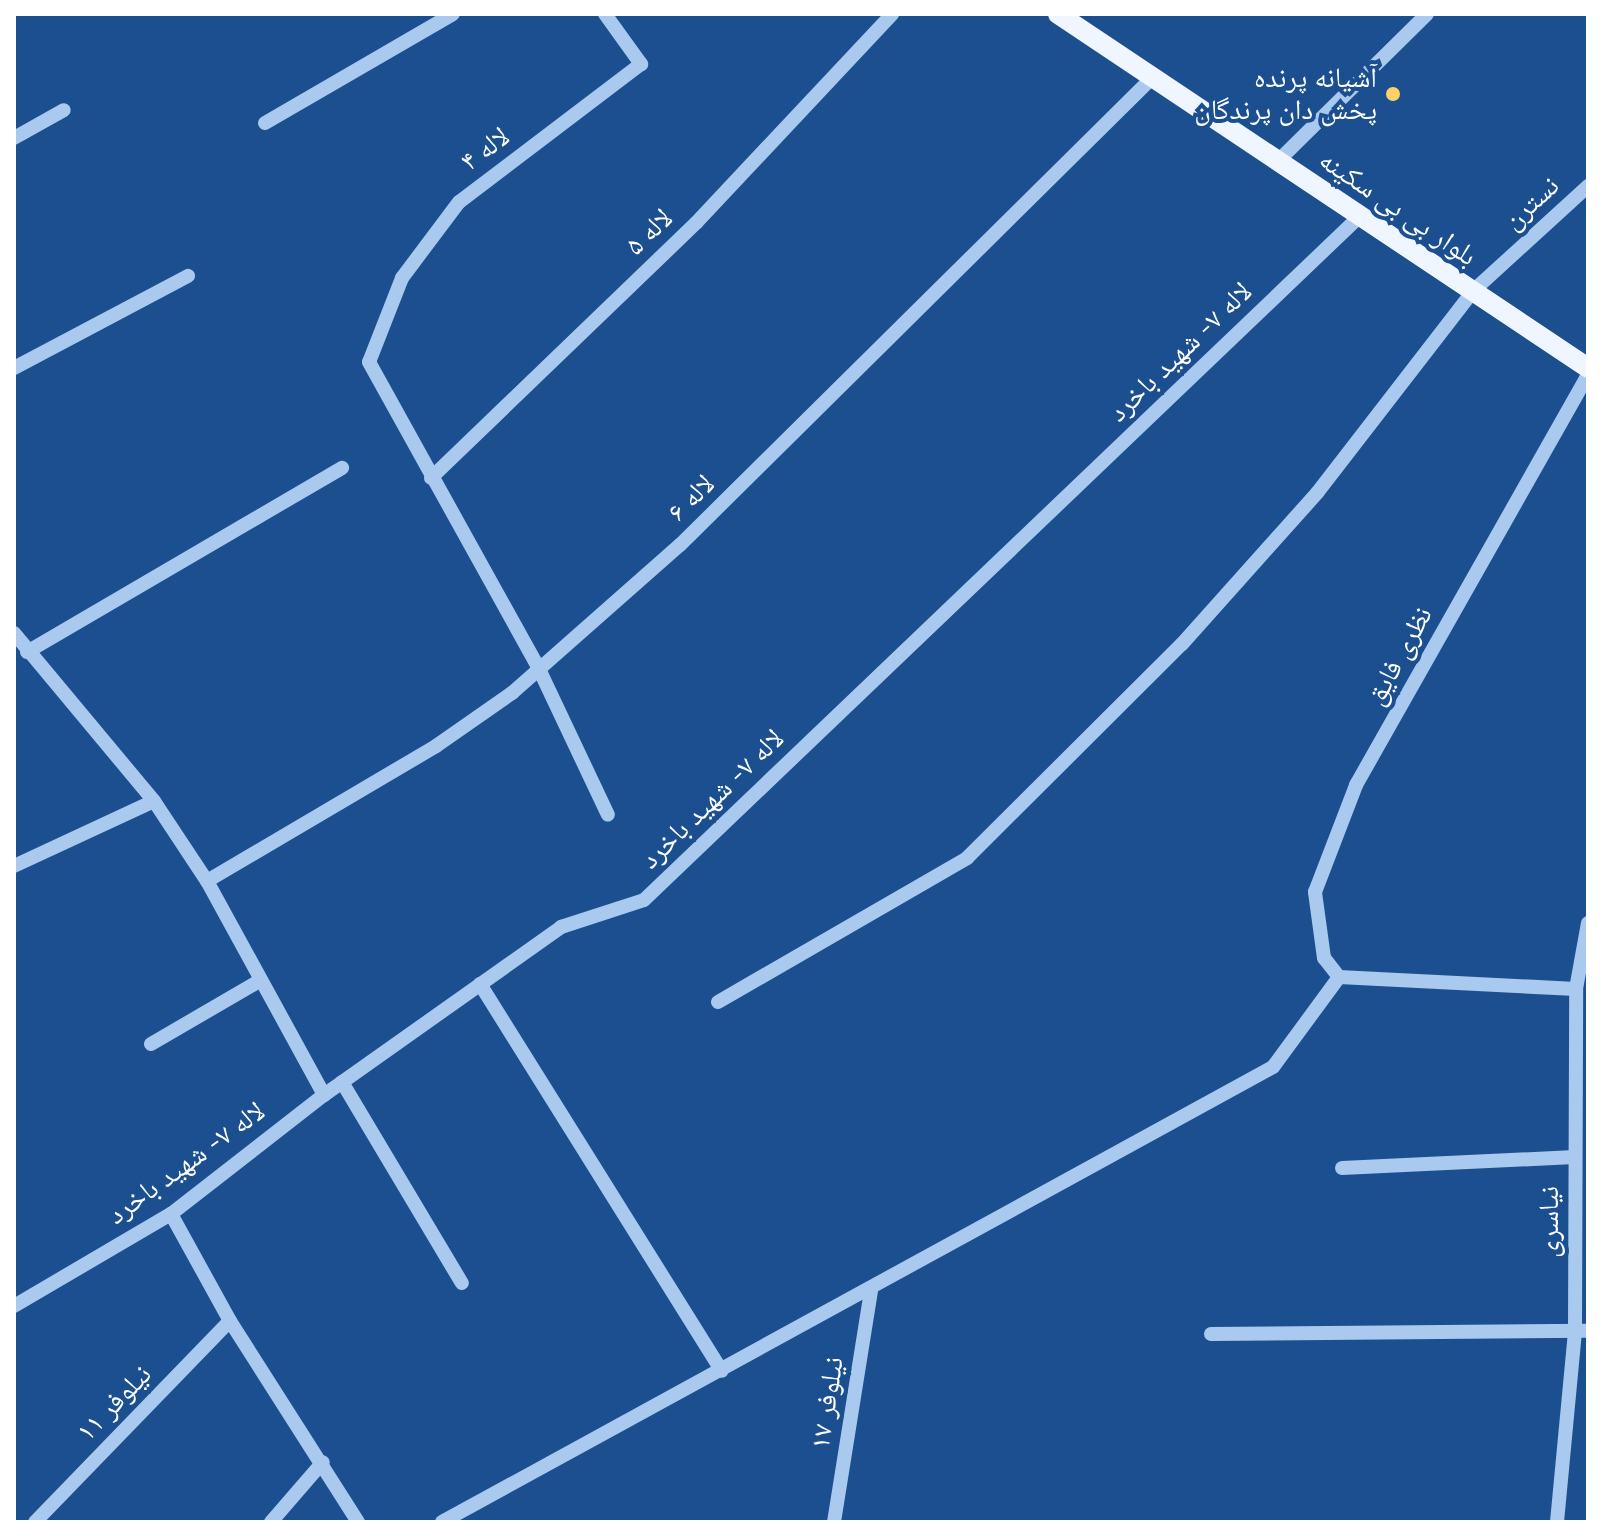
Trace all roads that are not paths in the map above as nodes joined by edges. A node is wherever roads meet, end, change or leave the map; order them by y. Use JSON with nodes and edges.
{"nodes":[{"id":1,"x":453,"y":14,"type":"edge"},
{"id":2,"x":605,"y":14,"type":"edge"},
{"id":3,"x":892,"y":14,"type":"edge"},
{"id":4,"x":1058,"y":14,"type":"edge"},
{"id":5,"x":1427,"y":14,"type":"edge"},
{"id":6,"x":1153,"y":77,"type":"junction"},
{"id":7,"x":64,"y":110,"type":"dead end"},
{"id":8,"x":265,"y":123,"type":"dead end"},
{"id":9,"x":14,"y":138,"type":"edge"},
{"id":10,"x":1278,"y":161,"type":"junction"},
{"id":11,"x":1588,"y":186,"type":"edge"},
{"id":12,"x":1360,"y":216,"type":"junction"},
{"id":13,"x":188,"y":276,"type":"dead end"},
{"id":14,"x":1473,"y":291,"type":"junction"},
{"id":15,"x":14,"y":368,"type":"edge"},
{"id":16,"x":1588,"y":368,"type":"edge"},
{"id":17,"x":1588,"y":375,"type":"edge"},
{"id":18,"x":342,"y":468,"type":"dead end"},
{"id":19,"x":431,"y":478,"type":"junction"},
{"id":20,"x":14,"y":633,"type":"edge"},
{"id":21,"x":27,"y":652,"type":"junction"},
{"id":22,"x":539,"y":669,"type":"junction"},
{"id":23,"x":154,"y":801,"type":"junction"},
{"id":24,"x":608,"y":815,"type":"dead end"},
{"id":25,"x":14,"y":866,"type":"edge"},
{"id":26,"x":207,"y":881,"type":"junction"},
{"id":27,"x":1588,"y":923,"type":"edge"},
{"id":28,"x":1585,"y":962,"type":"edge"},
{"id":29,"x":1339,"y":977,"type":"junction"},
{"id":30,"x":261,"y":980,"type":"junction"},
{"id":31,"x":480,"y":984,"type":"junction"},
{"id":32,"x":1576,"y":989,"type":"junction"},
{"id":33,"x":718,"y":1002,"type":"dead end"},
{"id":34,"x":151,"y":1044,"type":"dead end"},
{"id":35,"x":342,"y":1082,"type":"junction"},
{"id":36,"x":324,"y":1095,"type":"junction"},
{"id":37,"x":1575,"y":1157,"type":"junction"},
{"id":38,"x":1342,"y":1168,"type":"dead end"},
{"id":39,"x":171,"y":1214,"type":"junction"},
{"id":40,"x":462,"y":1283,"type":"dead end"},
{"id":41,"x":871,"y":1291,"type":"junction"},
{"id":42,"x":14,"y":1306,"type":"edge"},
{"id":43,"x":230,"y":1321,"type":"junction"},
{"id":44,"x":1581,"y":1331,"type":"edge"},
{"id":45,"x":1211,"y":1334,"type":"dead end"},
{"id":46,"x":722,"y":1371,"type":"junction"},
{"id":47,"x":323,"y":1462,"type":"junction"},
{"id":48,"x":35,"y":1522,"type":"edge"},
{"id":49,"x":271,"y":1522,"type":"edge"},
{"id":50,"x":358,"y":1522,"type":"edge"},
{"id":51,"x":442,"y":1522,"type":"edge"},
{"id":52,"x":834,"y":1522,"type":"edge"},
{"id":53,"x":1557,"y":1522,"type":"edge"}],
"edges":[{"from":1,"to":8,"type":"street"},
{"from":2,"to":19,"type":"street","name":"لاله ۴"},
{"from":3,"to":19,"type":"street","name":"لاله ۵"},
{"from":4,"to":6,"type":"main road","name":"بلوار بی بی سکینه"},
{"from":5,"to":10,"type":"street"},
{"from":6,"to":10,"type":"main road","name":"بلوار بی بی سکینه"},
{"from":6,"to":22,"type":"street","name":"لاله ۶"},
{"from":7,"to":9,"type":"street"},
{"from":10,"to":12,"type":"main road","name":"بلوار بی بی سکینه"},
{"from":11,"to":14,"type":"street","name":"نسترن"},
{"from":12,"to":14,"type":"main road","name":"بلوار بی بی سکینه"},
{"from":12,"to":31,"type":"street","name":"لاله ۷- شهید باخرد"},
{"from":13,"to":15,"type":"street"},
{"from":14,"to":16,"type":"main road","name":"بلوار بی بی سکینه"},
{"from":14,"to":33,"type":"street","name":"نسترن"},
{"from":17,"to":29,"type":"street","name":"نظری فایق"},
{"from":18,"to":21,"type":"street"},
{"from":19,"to":22,"type":"street"},
{"from":20,"to":21,"type":"street"},
{"from":21,"to":23,"type":"street"},
{"from":22,"to":24,"type":"street"},
{"from":22,"to":26,"type":"street","name":"لاله ۶"},
{"from":23,"to":25,"type":"street"},
{"from":23,"to":26,"type":"street"},
{"from":26,"to":30,"type":"street"},
{"from":27,"to":28,"type":"street","name":"نیاسری"},
{"from":28,"to":32,"type":"street","name":"نیاسری"},
{"from":29,"to":32,"type":"street"},
{"from":29,"to":41,"type":"street"},
{"from":30,"to":34,"type":"street"},
{"from":30,"to":36,"type":"street"},
{"from":31,"to":35,"type":"street","name":"لاله ۷- شهید باخرد"},
{"from":31,"to":46,"type":"street"},
{"from":32,"to":37,"type":"street","name":"نیاسری"},
{"from":35,"to":36,"type":"street","name":"لاله ۷- شهید باخرد"},
{"from":35,"to":40,"type":"street"},
{"from":36,"to":39,"type":"street","name":"لاله ۷- شهید باخرد"},
{"from":37,"to":38,"type":"street"},
{"from":37,"to":44,"type":"street","name":"نیاسری"},
{"from":39,"to":42,"type":"street","name":"لاله ۷- شهید باخرد"},
{"from":39,"to":43,"type":"street"},
{"from":41,"to":46,"type":"street"},
{"from":41,"to":52,"type":"street","name":"نیلوفر ۱۷"},
{"from":43,"to":47,"type":"street"},
{"from":43,"to":48,"type":"street","name":"نیلوفر ۱۱"},
{"from":44,"to":45,"type":"street"},
{"from":44,"to":53,"type":"street","name":"نیاسری"},
{"from":46,"to":51,"type":"street"},
{"from":47,"to":49,"type":"street"},
{"from":47,"to":50,"type":"street"}]}
